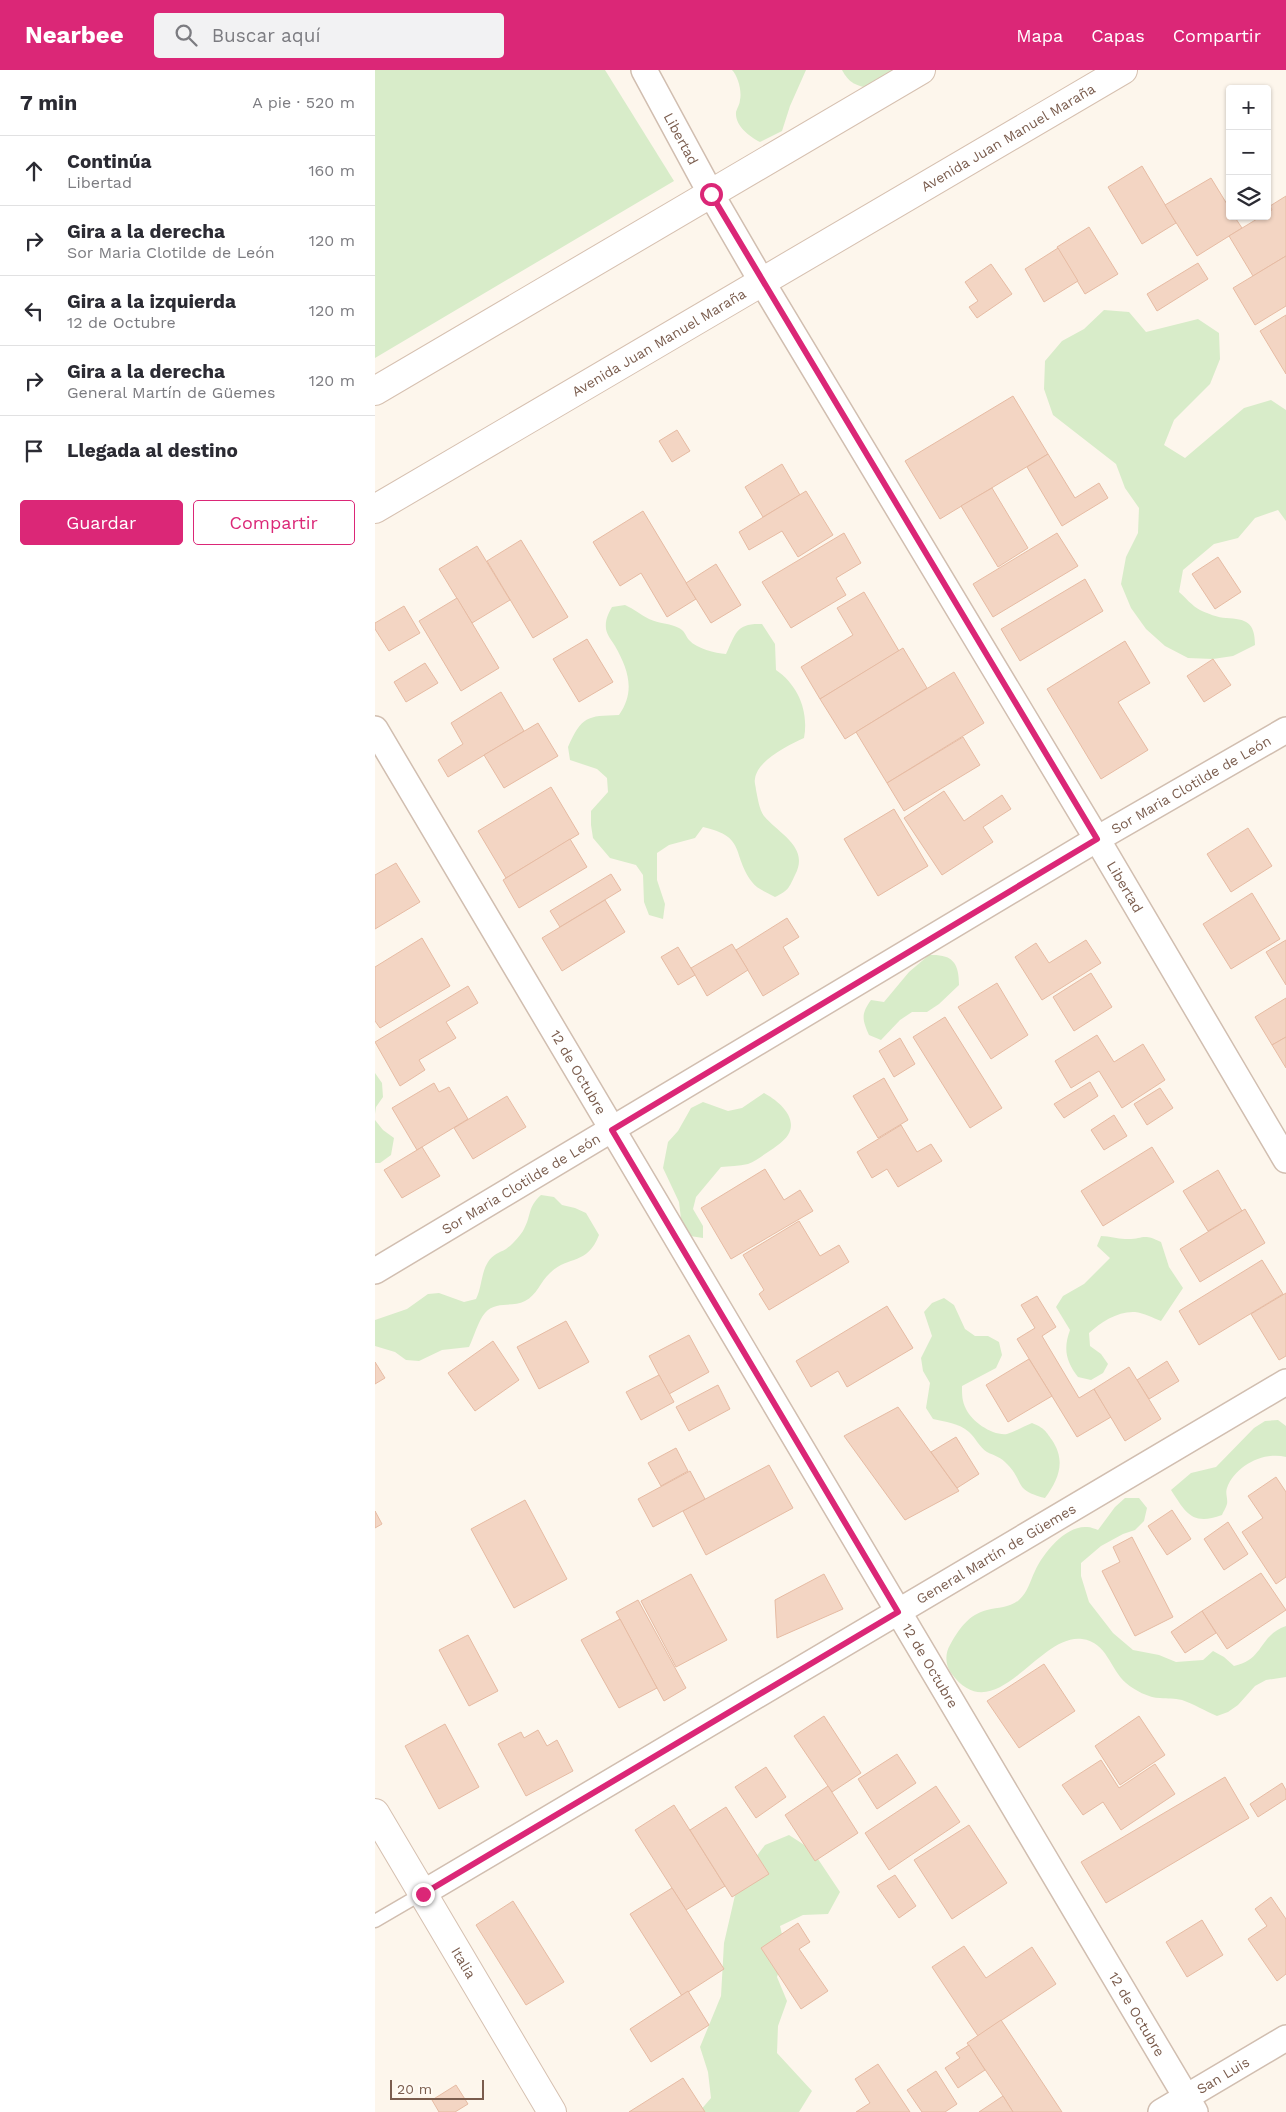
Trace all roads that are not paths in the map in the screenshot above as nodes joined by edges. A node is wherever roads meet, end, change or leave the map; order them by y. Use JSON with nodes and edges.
{"nodes":[{"id":1,"x":644,"y":70,"type":"edge"},
{"id":2,"x":921,"y":70,"type":"edge"},
{"id":3,"x":1123,"y":70,"type":"edge"},
{"id":4,"x":711,"y":194,"type":"junction"},
{"id":5,"x":762,"y":282,"type":"junction"},
{"id":6,"x":375,"y":391,"type":"edge"},
{"id":7,"x":375,"y":509,"type":"edge"},
{"id":8,"x":375,"y":729,"type":"edge"},
{"id":9,"x":1286,"y":730,"type":"edge"},
{"id":10,"x":1097,"y":839,"type":"junction"},
{"id":11,"x":612,"y":1130,"type":"junction"},
{"id":12,"x":1286,"y":1160,"type":"edge"},
{"id":13,"x":375,"y":1271,"type":"edge"},
{"id":14,"x":1286,"y":1382,"type":"edge"},
{"id":15,"x":898,"y":1612,"type":"junction"},
{"id":16,"x":375,"y":1812,"type":"edge"},
{"id":17,"x":423,"y":1894,"type":"junction"},
{"id":18,"x":375,"y":1921,"type":"edge"},
{"id":19,"x":1286,"y":2038,"type":"edge"},
{"id":20,"x":1190,"y":2105,"type":"edge"},
{"id":21,"x":552,"y":2112,"type":"edge"},
{"id":22,"x":1161,"y":2112,"type":"edge"}],
"edges":[{"from":1,"to":4,"type":"street","name":"Libertad"},
{"from":2,"to":4,"type":"street"},
{"from":3,"to":5,"type":"street","name":"Avenida Juan Manuel Maraña"},
{"from":4,"to":5,"type":"street","name":"Libertad"},
{"from":4,"to":6,"type":"street"},
{"from":5,"to":7,"type":"street","name":"Avenida Juan Manuel Maraña"},
{"from":5,"to":10,"type":"street","name":"Libertad"},
{"from":8,"to":11,"type":"street","name":"12 de Octubre"},
{"from":9,"to":10,"type":"street","name":"Sor Maria Clotilde de León"},
{"from":10,"to":11,"type":"street","name":"Sor Maria Clotilde de León"},
{"from":10,"to":12,"type":"street","name":"Libertad"},
{"from":11,"to":13,"type":"street","name":"Sor Maria Clotilde de León"},
{"from":11,"to":15,"type":"street","name":"12 de Octubre"},
{"from":14,"to":15,"type":"street","name":"General Martín de Güemes"},
{"from":15,"to":17,"type":"street","name":"General Martín de Güemes"},
{"from":15,"to":20,"type":"street","name":"12 de Octubre"},
{"from":16,"to":17,"type":"street","name":"Italia"},
{"from":17,"to":18,"type":"lane"},
{"from":17,"to":21,"type":"street","name":"Italia"},
{"from":19,"to":20,"type":"street","name":"San Luis"},
{"from":20,"to":22,"type":"street","name":"San Luis"}]}
